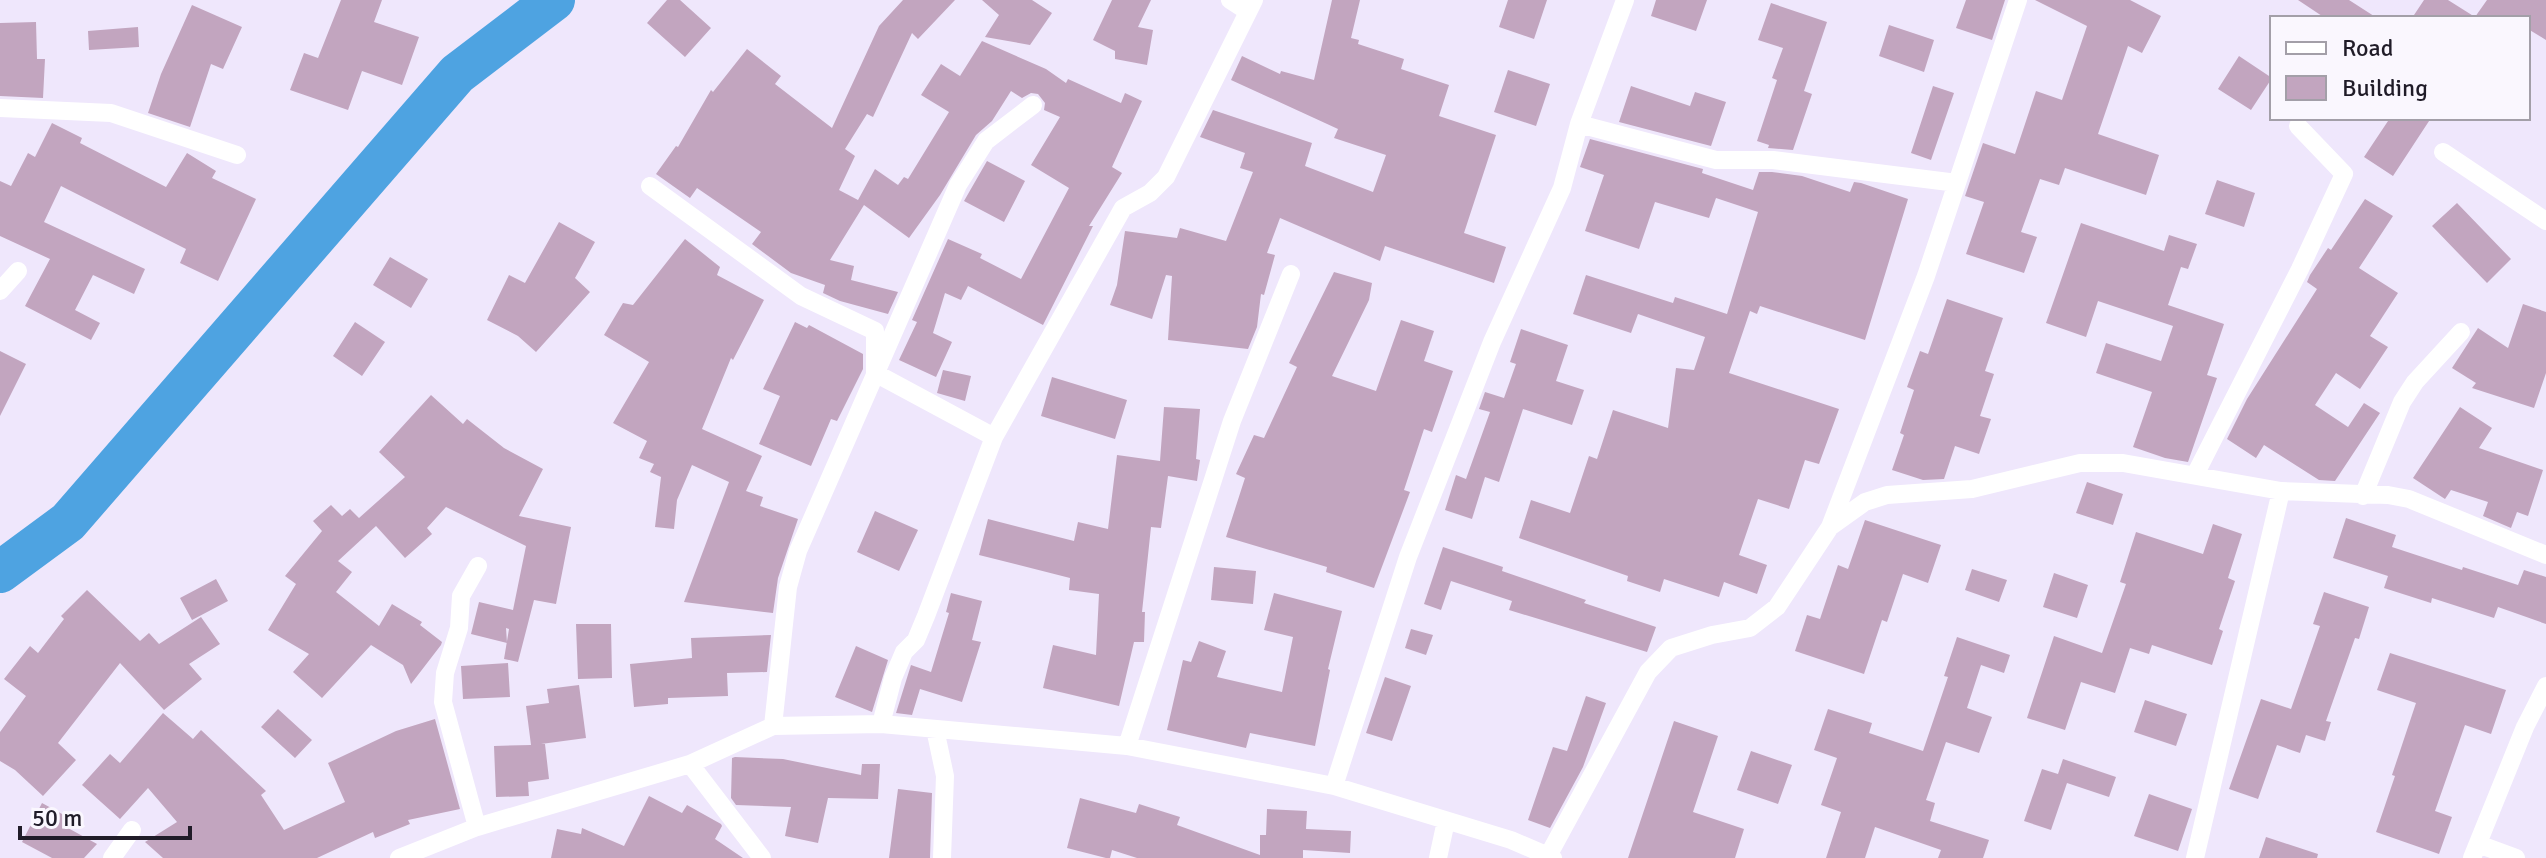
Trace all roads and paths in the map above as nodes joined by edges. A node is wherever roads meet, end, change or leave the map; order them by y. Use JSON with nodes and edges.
{"nodes":[{"id":1,"x":1230,"y":0,"type":"edge"},
{"id":2,"x":1625,"y":0,"type":"edge"},
{"id":3,"x":2018,"y":0,"type":"edge"},
{"id":4,"x":1251,"y":6,"type":"edge"},
{"id":5,"x":1033,"y":105,"type":"dead end"},
{"id":6,"x":0,"y":108,"type":"edge"},
{"id":7,"x":1579,"y":124,"type":"junction"},
{"id":8,"x":2298,"y":126,"type":"dead end"},
{"id":9,"x":2443,"y":152,"type":"dead end"},
{"id":10,"x":237,"y":155,"type":"dead end"},
{"id":11,"x":1957,"y":183,"type":"junction"},
{"id":12,"x":650,"y":186,"type":"dead end"},
{"id":13,"x":2546,"y":221,"type":"edge"},
{"id":14,"x":18,"y":271,"type":"dead end"},
{"id":15,"x":1291,"y":274,"type":"dead end"},
{"id":16,"x":0,"y":291,"type":"edge"},
{"id":17,"x":2461,"y":332,"type":"dead end"},
{"id":18,"x":875,"y":373,"type":"junction"},
{"id":19,"x":994,"y":437,"type":"junction"},
{"id":20,"x":2195,"y":475,"type":"junction"},
{"id":21,"x":2281,"y":491,"type":"junction"},
{"id":22,"x":2363,"y":496,"type":"junction"},
{"id":23,"x":1830,"y":527,"type":"junction"},
{"id":24,"x":2546,"y":555,"type":"edge"},
{"id":25,"x":478,"y":566,"type":"dead end"},
{"id":26,"x":2546,"y":686,"type":"edge"},
{"id":27,"x":881,"y":724,"type":"junction"},
{"id":28,"x":773,"y":726,"type":"junction"},
{"id":29,"x":935,"y":729,"type":"junction"},
{"id":30,"x":1127,"y":746,"type":"junction"},
{"id":31,"x":690,"y":764,"type":"junction"},
{"id":32,"x":1334,"y":786,"type":"junction"},
{"id":33,"x":1446,"y":821,"type":"junction"},
{"id":34,"x":477,"y":827,"type":"junction"},
{"id":35,"x":132,"y":830,"type":"dead end"},
{"id":36,"x":2475,"y":851,"type":"edge"},
{"id":37,"x":1551,"y":857,"type":"edge"},
{"id":38,"x":112,"y":858,"type":"edge"},
{"id":39,"x":399,"y":858,"type":"edge"},
{"id":40,"x":762,"y":858,"type":"edge"},
{"id":41,"x":942,"y":858,"type":"edge"},
{"id":42,"x":1438,"y":858,"type":"edge"},
{"id":43,"x":2195,"y":858,"type":"edge"},
{"id":44,"x":2516,"y":858,"type":"edge"}],
"edges":[{"from":1,"to":4,"type":"street"},
{"from":2,"to":7,"type":"street"},
{"from":3,"to":11,"type":"street"},
{"from":4,"to":19,"type":"street"},
{"from":5,"to":18,"type":"street"},
{"from":6,"to":10,"type":"street"},
{"from":7,"to":11,"type":"street"},
{"from":7,"to":32,"type":"street"},
{"from":8,"to":20,"type":"street"},
{"from":9,"to":13,"type":"street"},
{"from":11,"to":23,"type":"street"},
{"from":12,"to":18,"type":"street"},
{"from":14,"to":16,"type":"street"},
{"from":15,"to":30,"type":"street"},
{"from":17,"to":22,"type":"street"},
{"from":18,"to":19,"type":"street"},
{"from":18,"to":28,"type":"street"},
{"from":19,"to":27,"type":"street"},
{"from":20,"to":21,"type":"street"},
{"from":20,"to":23,"type":"street"},
{"from":21,"to":22,"type":"street"},
{"from":21,"to":43,"type":"street"},
{"from":22,"to":24,"type":"street"},
{"from":23,"to":37,"type":"street"},
{"from":25,"to":34,"type":"street"},
{"from":26,"to":36,"type":"street"},
{"from":27,"to":28,"type":"street"},
{"from":27,"to":29,"type":"street"},
{"from":28,"to":31,"type":"street"},
{"from":29,"to":30,"type":"street"},
{"from":29,"to":41,"type":"street"},
{"from":30,"to":32,"type":"street"},
{"from":31,"to":34,"type":"street"},
{"from":31,"to":40,"type":"street"},
{"from":32,"to":33,"type":"street"},
{"from":33,"to":37,"type":"street"},
{"from":33,"to":42,"type":"street"},
{"from":34,"to":39,"type":"street"},
{"from":35,"to":38,"type":"street"},
{"from":36,"to":44,"type":"street"}]}
